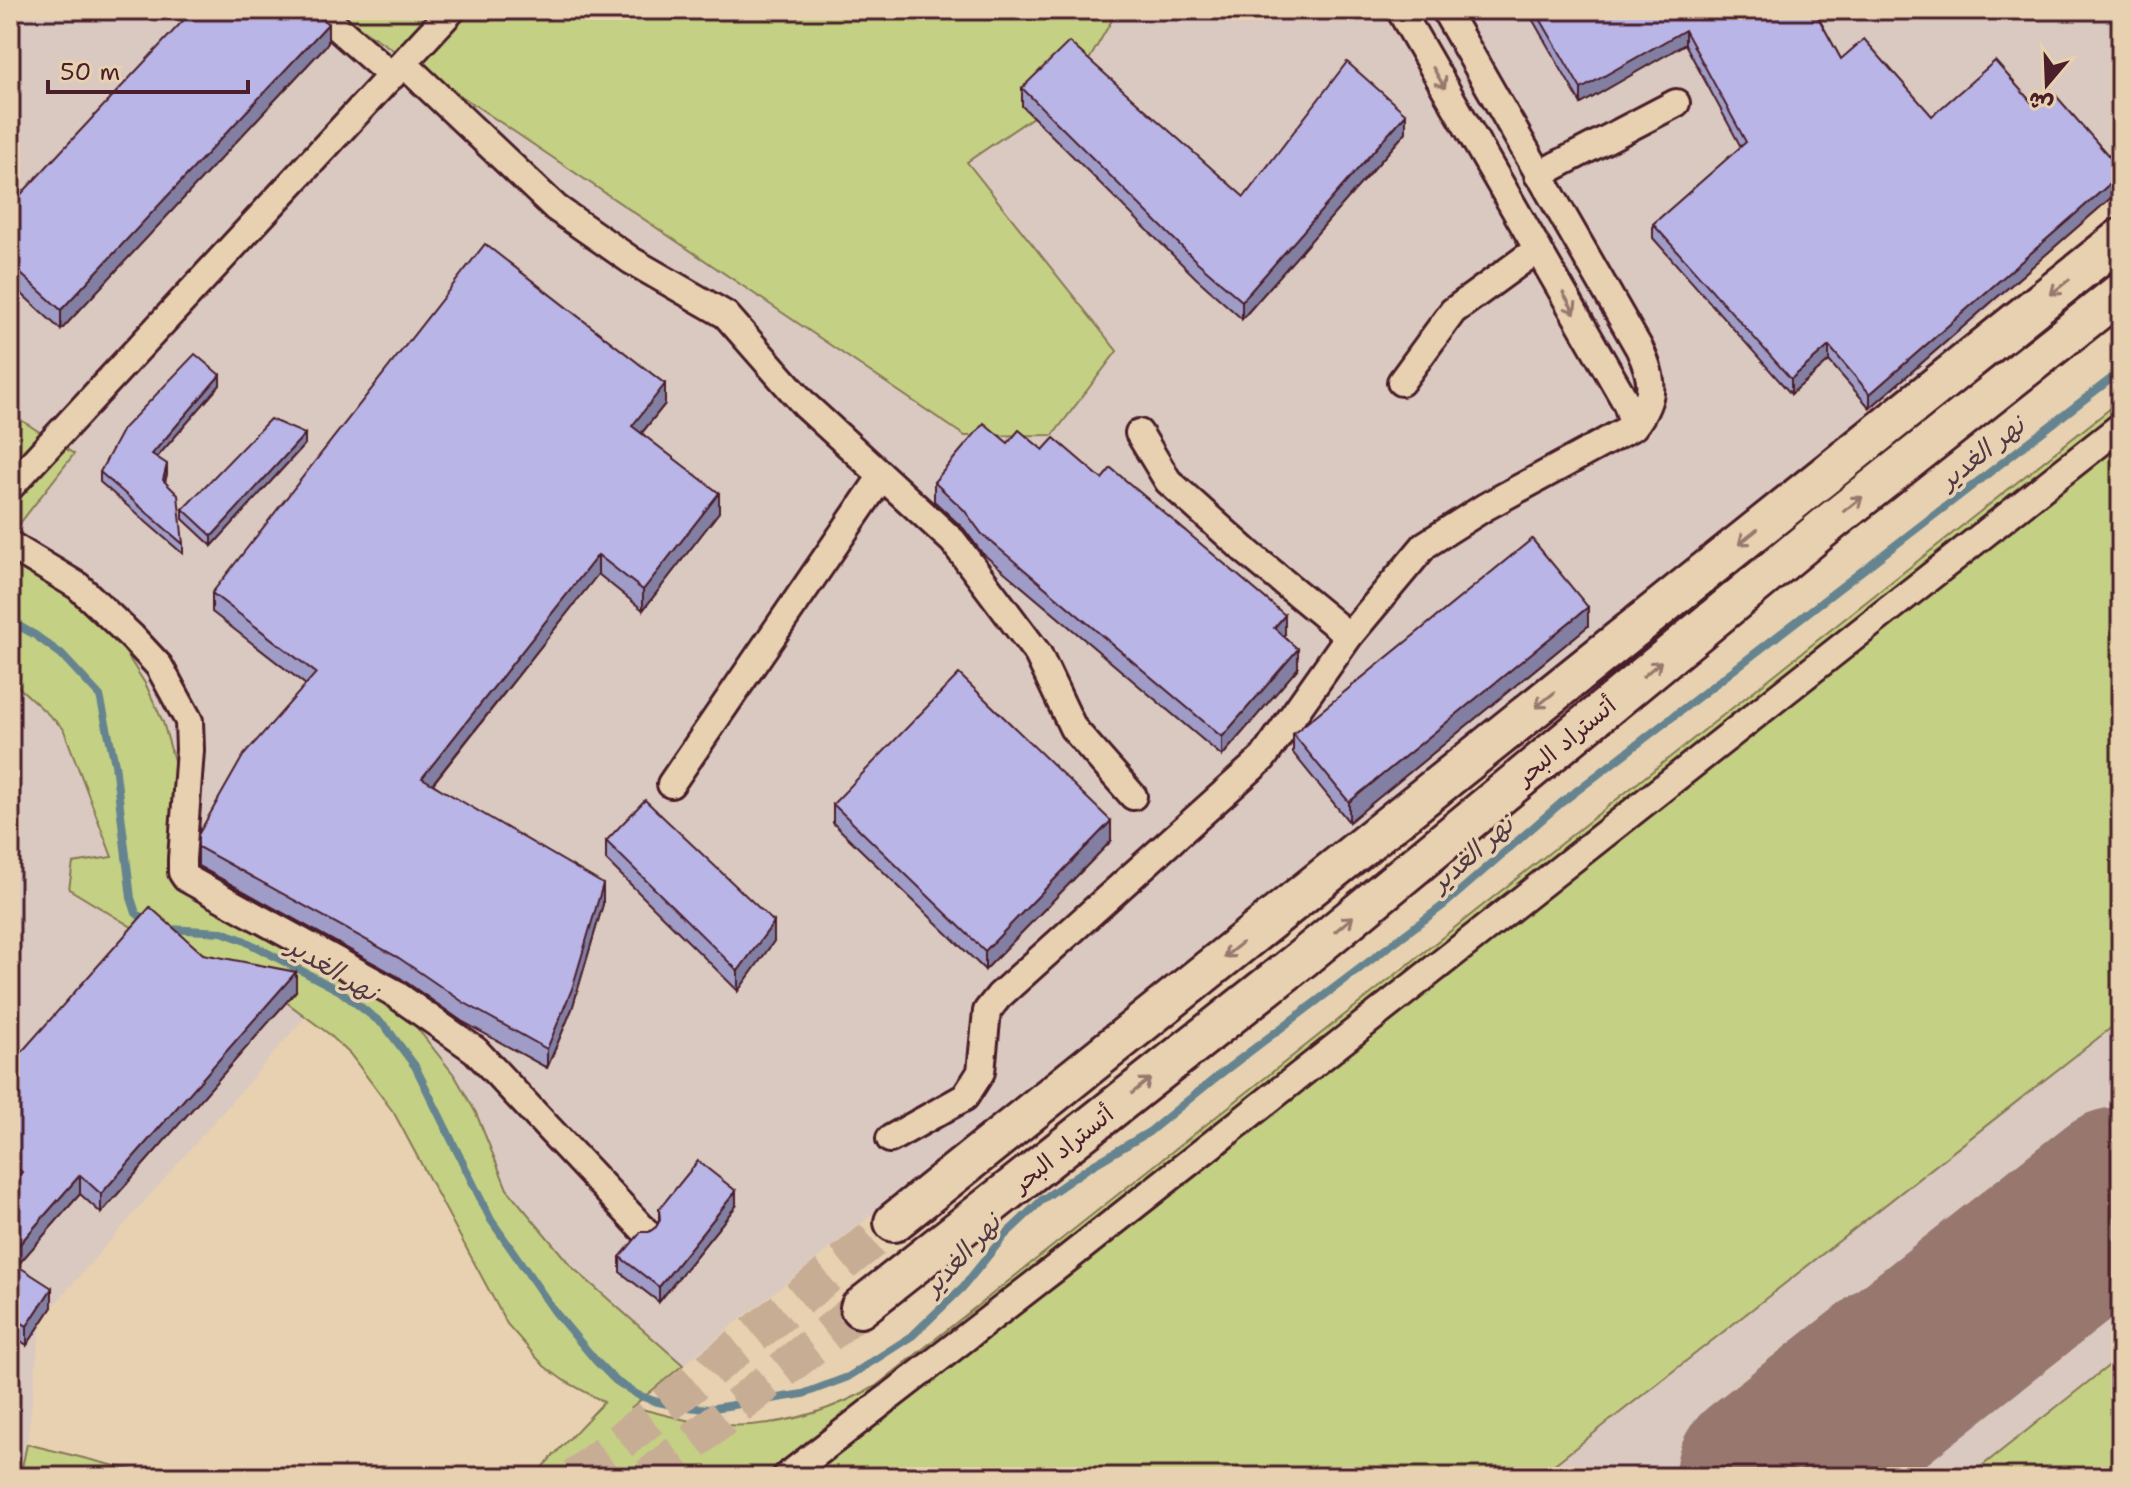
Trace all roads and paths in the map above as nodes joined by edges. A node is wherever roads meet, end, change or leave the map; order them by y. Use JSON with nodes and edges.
{"nodes":[{"id":1,"x":317,"y":10,"type":"edge"},
{"id":2,"x":452,"y":10,"type":"edge"},
{"id":3,"x":1400,"y":10,"type":"edge"},
{"id":4,"x":1445,"y":10,"type":"edge"},
{"id":5,"x":397,"y":69,"type":"junction"},
{"id":6,"x":1676,"y":103,"type":"dead end"},
{"id":7,"x":1525,"y":152,"type":"junction"},
{"id":8,"x":1492,"y":169,"type":"junction"},
{"id":9,"x":1538,"y":175,"type":"junction"},
{"id":10,"x":1552,"y":200,"type":"junction"},
{"id":11,"x":1518,"y":215,"type":"junction"},
{"id":12,"x":2121,"y":238,"type":"edge"},
{"id":13,"x":1538,"y":249,"type":"junction"},
{"id":14,"x":2121,"y":292,"type":"edge"},
{"id":15,"x":1401,"y":382,"type":"dead end"},
{"id":16,"x":1634,"y":426,"type":"junction"},
{"id":17,"x":2121,"y":426,"type":"edge"},
{"id":18,"x":1139,"y":433,"type":"dead end"},
{"id":19,"x":882,"y":476,"type":"junction"},
{"id":20,"x":10,"y":487,"type":"edge"},
{"id":21,"x":10,"y":545,"type":"edge"},
{"id":22,"x":1349,"y":636,"type":"junction"},
{"id":23,"x":671,"y":784,"type":"dead end"},
{"id":24,"x":1133,"y":796,"type":"dead end"},
{"id":25,"x":890,"y":1139,"type":"dead end"},
{"id":26,"x":894,"y":1222,"type":"tunnel mouth"},
{"id":27,"x":645,"y":1231,"type":"edge"},
{"id":28,"x":860,"y":1308,"type":"tunnel mouth"},
{"id":29,"x":786,"y":1477,"type":"edge"}],
"edges":[{"from":1,"to":5,"type":"street"},
{"from":2,"to":5,"type":"street"},
{"from":3,"to":8,"type":"street","one_way":true},
{"from":4,"to":7,"type":"street"},
{"from":5,"to":19,"type":"street"},
{"from":5,"to":20,"type":"street"},
{"from":6,"to":9,"type":"street"},
{"from":7,"to":8,"type":"street"},
{"from":7,"to":9,"type":"street"},
{"from":8,"to":11,"type":"street"},
{"from":9,"to":10,"type":"street"},
{"from":10,"to":11,"type":"street"},
{"from":10,"to":16,"type":"street"},
{"from":11,"to":13,"type":"street"},
{"from":12,"to":26,"type":"highway","name":"أتستراد البحر","one_way":true},
{"from":13,"to":15,"type":"street"},
{"from":13,"to":16,"type":"street","one_way":true},
{"from":28,"to":14,"type":"highway","name":"أتستراد البحر","one_way":true},
{"from":16,"to":22,"type":"street"},
{"from":17,"to":29,"type":"street"},
{"from":18,"to":22,"type":"street"},
{"from":19,"to":23,"type":"street"},
{"from":19,"to":24,"type":"street"},
{"from":21,"to":27,"type":"street"},
{"from":22,"to":25,"type":"street"}]}
